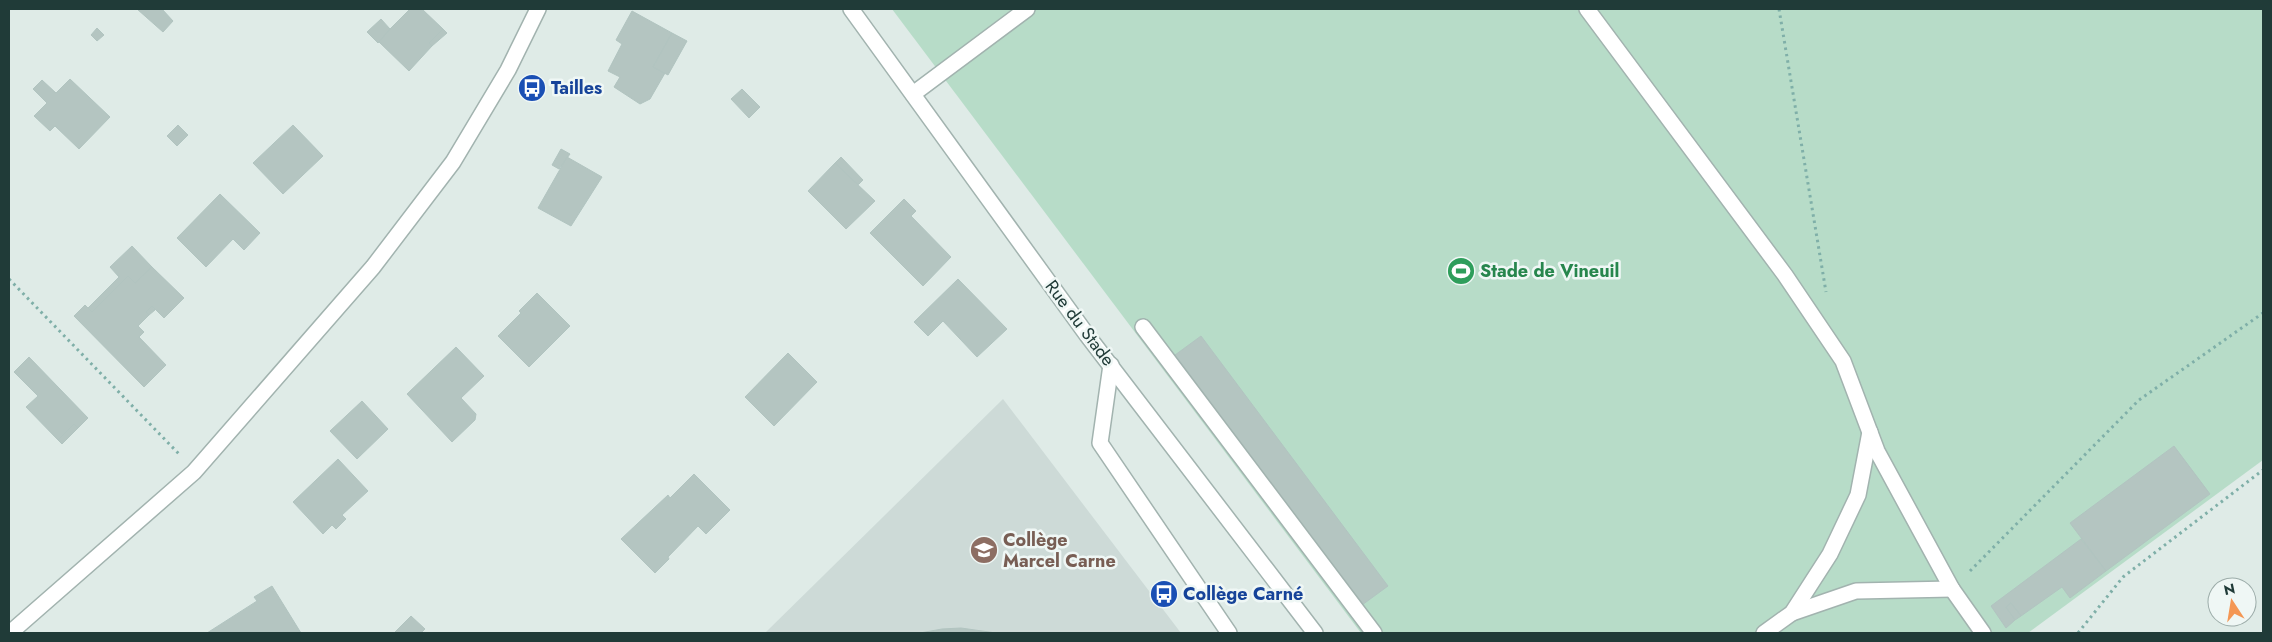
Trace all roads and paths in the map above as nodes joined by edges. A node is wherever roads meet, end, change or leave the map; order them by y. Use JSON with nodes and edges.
{"nodes":[{"id":1,"x":538,"y":9,"type":"edge"},
{"id":2,"x":851,"y":9,"type":"edge"},
{"id":3,"x":1026,"y":9,"type":"edge"},
{"id":4,"x":1587,"y":9,"type":"edge"},
{"id":5,"x":1779,"y":9,"type":"edge"},
{"id":6,"x":913,"y":94,"type":"junction"},
{"id":7,"x":9,"y":278,"type":"edge"},
{"id":8,"x":1827,"y":296,"type":"dead end"},
{"id":9,"x":2263,"y":313,"type":"edge"},
{"id":10,"x":1144,"y":327,"type":"dead end"},
{"id":11,"x":1111,"y":364,"type":"junction"},
{"id":12,"x":1870,"y":430,"type":"junction"},
{"id":13,"x":2263,"y":470,"type":"edge"},
{"id":14,"x":194,"y":472,"type":"junction"},
{"id":15,"x":1952,"y":589,"type":"junction"},
{"id":16,"x":1792,"y":613,"type":"junction"},
{"id":17,"x":10,"y":633,"type":"edge"},
{"id":18,"x":1229,"y":633,"type":"edge"},
{"id":19,"x":1316,"y":633,"type":"edge"},
{"id":20,"x":1374,"y":633,"type":"edge"},
{"id":21,"x":1764,"y":633,"type":"edge"},
{"id":22,"x":1983,"y":633,"type":"edge"},
{"id":23,"x":2078,"y":633,"type":"edge"}],
"edges":[{"from":1,"to":14,"type":"street"},
{"from":2,"to":6,"type":"street","name":"Rue du Stade"},
{"from":3,"to":6,"type":"street"},
{"from":4,"to":12,"type":"street"},
{"from":5,"to":8,"type":"path"},
{"from":6,"to":11,"type":"street","name":"Rue du Stade"},
{"from":7,"to":14,"type":"path"},
{"from":9,"to":15,"type":"path"},
{"from":10,"to":20,"type":"street"},
{"from":11,"to":18,"type":"street"},
{"from":11,"to":19,"type":"street","name":"Rue du Stade"},
{"from":12,"to":15,"type":"street"},
{"from":12,"to":16,"type":"street"},
{"from":13,"to":23,"type":"path"},
{"from":14,"to":17,"type":"street"},
{"from":15,"to":16,"type":"street"},
{"from":15,"to":22,"type":"street"},
{"from":16,"to":21,"type":"street"}]}
